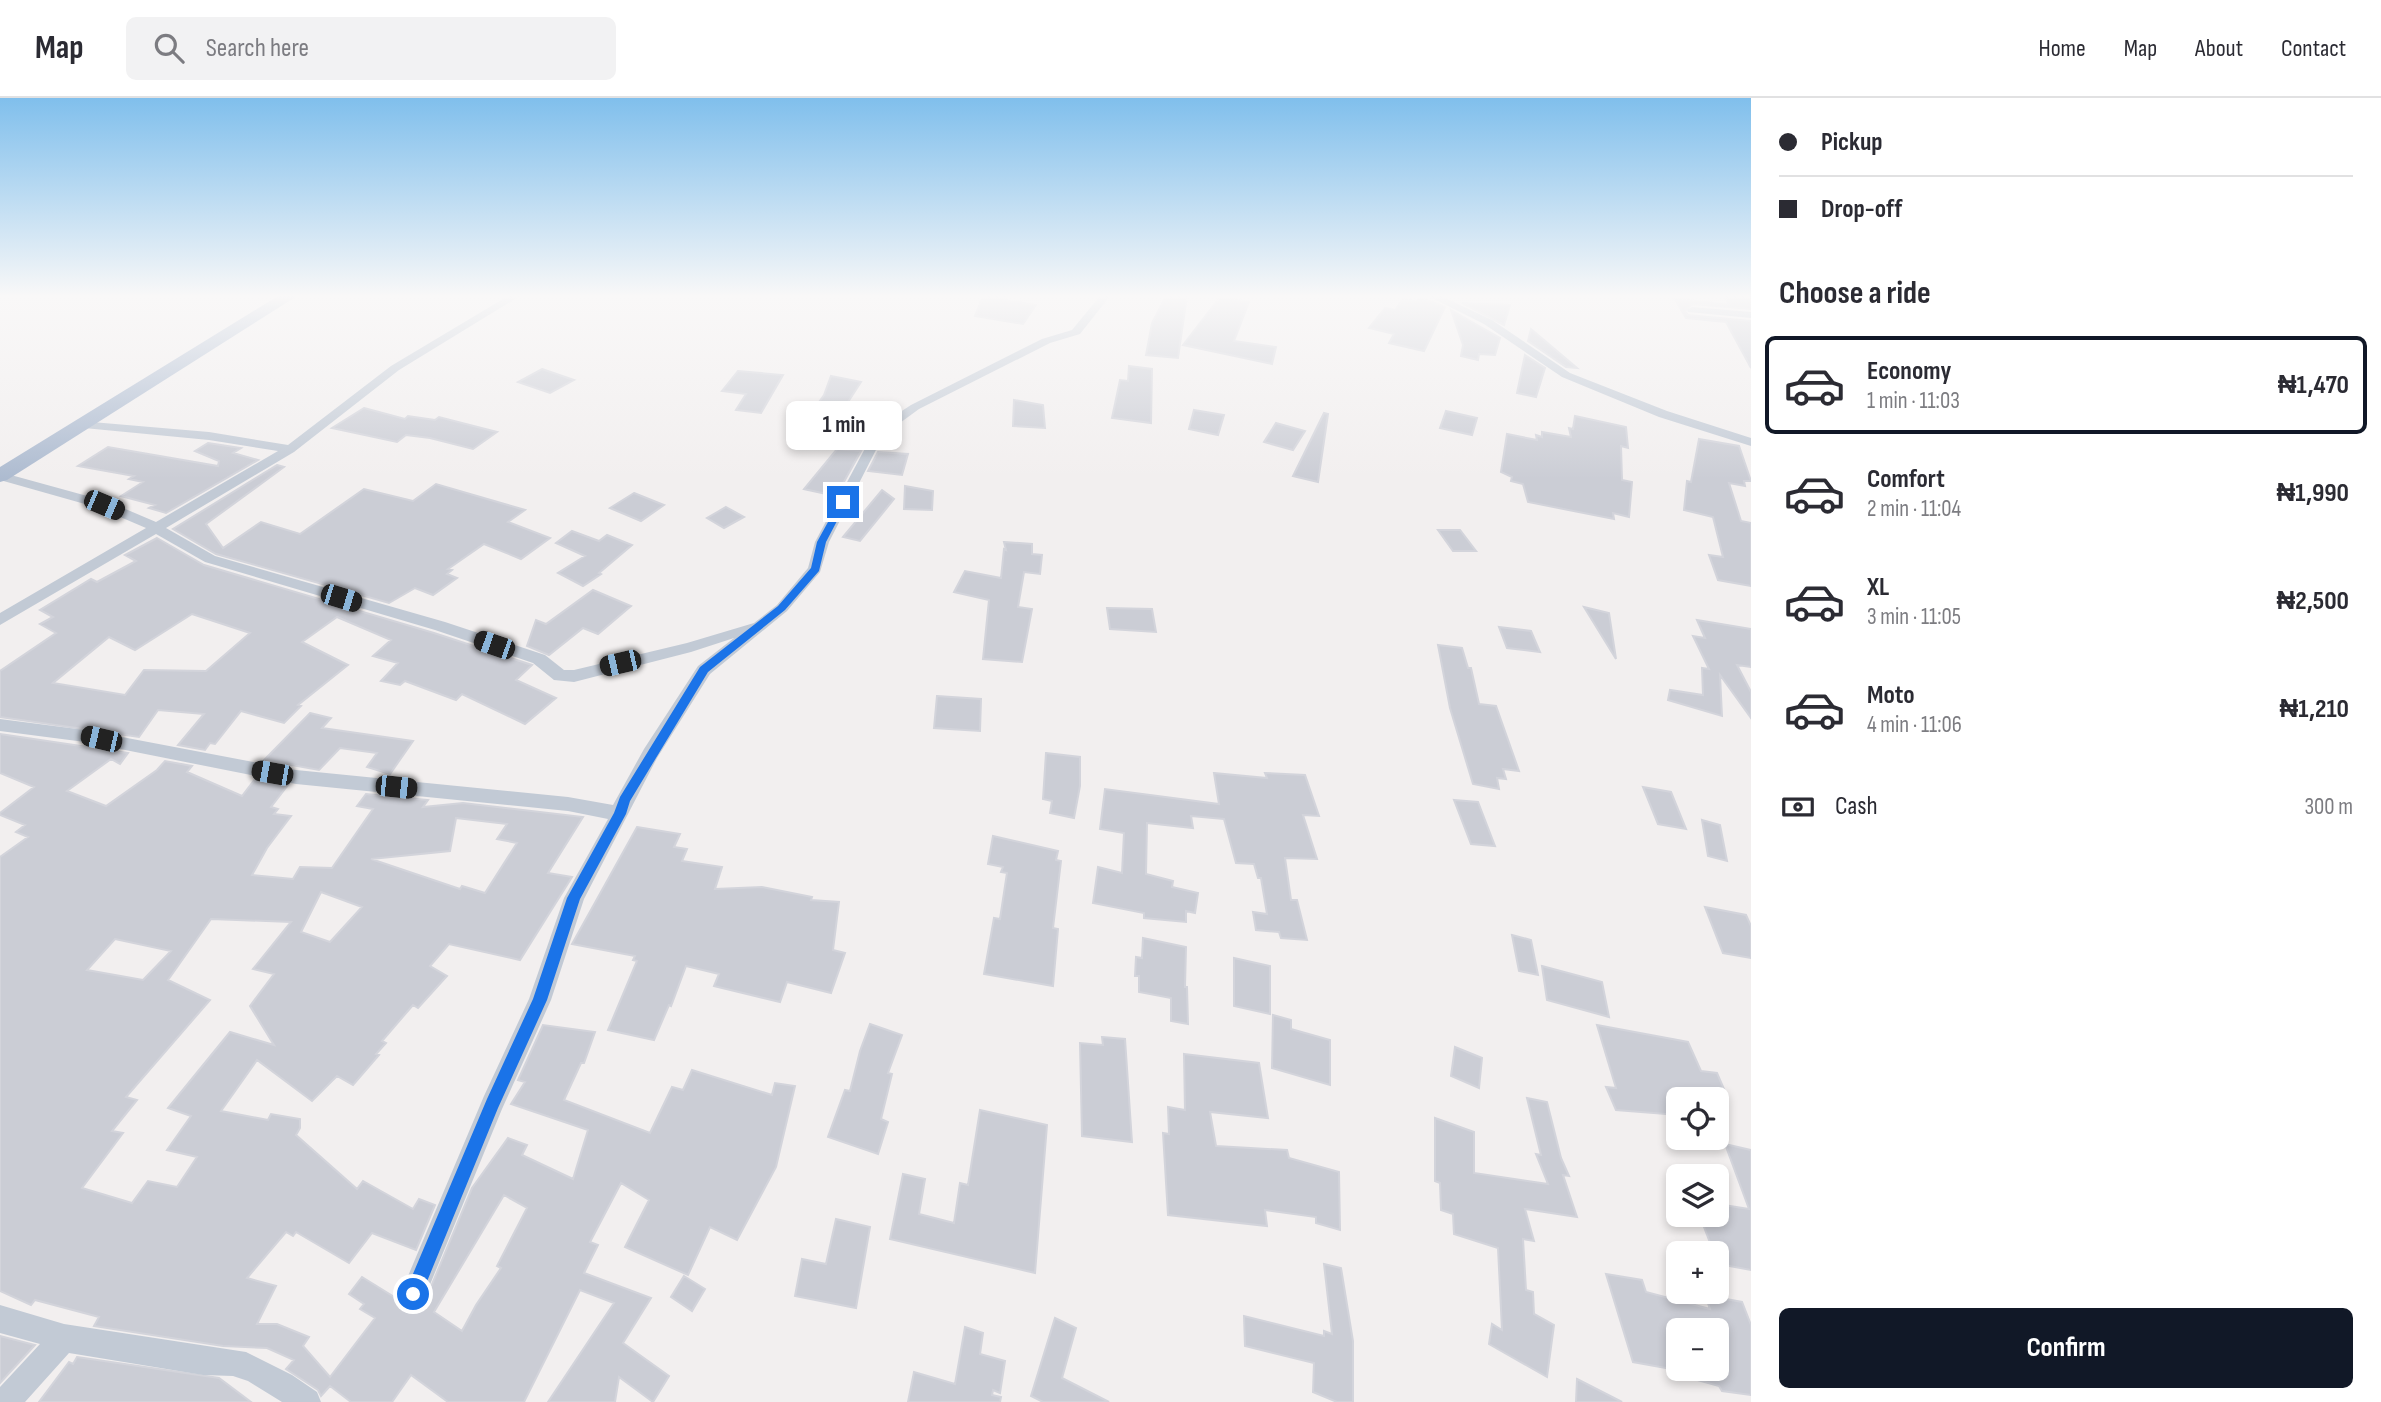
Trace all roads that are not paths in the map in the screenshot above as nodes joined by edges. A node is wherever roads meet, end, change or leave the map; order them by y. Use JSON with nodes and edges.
{"nodes":[{"id":1,"x":192,"y":357,"type":"edge"},
{"id":2,"x":414,"y":357,"type":"edge"},
{"id":3,"x":1014,"y":357,"type":"edge"},
{"id":4,"x":1540,"y":357,"type":"edge"},
{"id":5,"x":84,"y":424,"type":"junction"},
{"id":6,"x":1751,"y":442,"type":"edge"},
{"id":7,"x":290,"y":450,"type":"junction"},
{"id":8,"x":0,"y":476,"type":"edge"},
{"id":9,"x":157,"y":528,"type":"junction"},
{"id":10,"x":0,"y":620,"type":"edge"},
{"id":11,"x":762,"y":624,"type":"junction"},
{"id":12,"x":0,"y":725,"type":"edge"},
{"id":13,"x":620,"y":814,"type":"junction"},
{"id":14,"x":413,"y":1294,"type":"dead end"},
{"id":15,"x":0,"y":1318,"type":"edge"},
{"id":16,"x":64,"y":1338,"type":"junction"},
{"id":17,"x":6,"y":1402,"type":"edge"},
{"id":18,"x":307,"y":1402,"type":"edge"}],
"edges":[{"from":1,"to":5,"type":"main road"},
{"from":2,"to":7,"type":"street"},
{"from":3,"to":11,"type":"street"},
{"from":4,"to":6,"type":"street"},
{"from":5,"to":7,"type":"street"},
{"from":5,"to":8,"type":"main road"},
{"from":7,"to":9,"type":"street"},
{"from":8,"to":9,"type":"street"},
{"from":9,"to":10,"type":"street"},
{"from":9,"to":11,"type":"street"},
{"from":11,"to":13,"type":"street"},
{"from":12,"to":13,"type":"street"},
{"from":13,"to":14,"type":"street"},
{"from":15,"to":16,"type":"street"},
{"from":16,"to":17,"type":"street"},
{"from":16,"to":18,"type":"street"}]}
